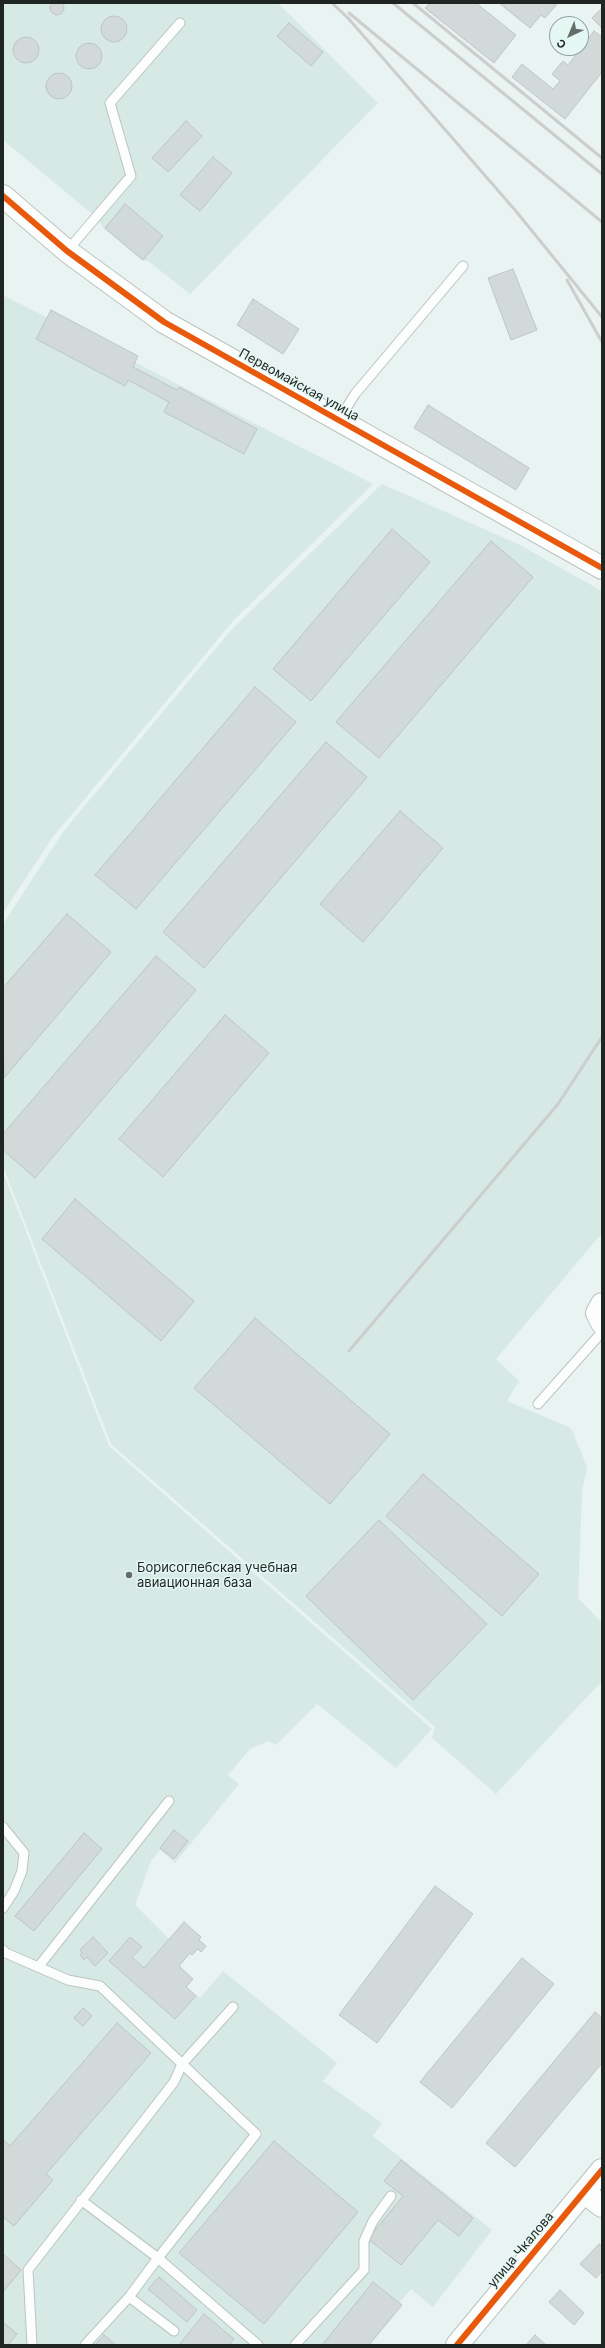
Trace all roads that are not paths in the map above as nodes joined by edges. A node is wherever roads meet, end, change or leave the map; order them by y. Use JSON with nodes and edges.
{"nodes":[{"id":1,"x":180,"y":23,"type":"dead end"},
{"id":2,"x":3,"y":196,"type":"edge"},
{"id":3,"x":67,"y":252,"type":"junction"},
{"id":4,"x":463,"y":266,"type":"dead end"},
{"id":5,"x":339,"y":420,"type":"junction"},
{"id":6,"x":602,"y":568,"type":"edge"},
{"id":7,"x":602,"y":1304,"type":"edge"},
{"id":8,"x":602,"y":1323,"type":"edge"},
{"id":9,"x":602,"y":1332,"type":"edge"},
{"id":10,"x":538,"y":1404,"type":"dead end"},
{"id":11,"x":169,"y":1801,"type":"dead end"},
{"id":12,"x":3,"y":1827,"type":"edge"},
{"id":13,"x":3,"y":1908,"type":"edge"},
{"id":14,"x":3,"y":1950,"type":"edge"},
{"id":15,"x":39,"y":1966,"type":"junction"},
{"id":16,"x":233,"y":2007,"type":"dead end"},
{"id":17,"x":182,"y":2064,"type":"junction"},
{"id":18,"x":602,"y":2170,"type":"edge"},
{"id":19,"x":584,"y":2192,"type":"junction"},
{"id":20,"x":391,"y":2196,"type":"dead end"},
{"id":21,"x":81,"y":2200,"type":"junction"},
{"id":22,"x":602,"y":2206,"type":"edge"},
{"id":23,"x":158,"y":2258,"type":"junction"},
{"id":24,"x":129,"y":2297,"type":"junction"},
{"id":25,"x":174,"y":2331,"type":"dead end"},
{"id":26,"x":32,"y":2345,"type":"edge"},
{"id":27,"x":85,"y":2345,"type":"edge"},
{"id":28,"x":258,"y":2345,"type":"edge"},
{"id":29,"x":295,"y":2345,"type":"edge"},
{"id":30,"x":457,"y":2345,"type":"edge"}],
"edges":[{"from":1,"to":3,"type":"lane"},
{"from":2,"to":3,"type":"street","name":"Первомайская улица"},
{"from":3,"to":5,"type":"street","name":"Первомайская улица"},
{"from":4,"to":5,"type":"lane"},
{"from":5,"to":6,"type":"street","name":"Первомайская улица"},
{"from":7,"to":8,"type":"street"},
{"from":9,"to":10,"type":"lane"},
{"from":11,"to":15,"type":"lane"},
{"from":12,"to":13,"type":"lane"},
{"from":14,"to":15,"type":"lane"},
{"from":15,"to":17,"type":"lane"},
{"from":16,"to":17,"type":"lane"},
{"from":17,"to":21,"type":"lane"},
{"from":17,"to":23,"type":"lane"},
{"from":18,"to":19,"type":"street","name":"улица Чкалова"},
{"from":19,"to":22,"type":"street"},
{"from":19,"to":30,"type":"street","name":"улица Чкалова"},
{"from":20,"to":29,"type":"lane"},
{"from":21,"to":23,"type":"lane"},
{"from":21,"to":26,"type":"lane"},
{"from":23,"to":24,"type":"lane"},
{"from":23,"to":28,"type":"lane"},
{"from":24,"to":25,"type":"lane"},
{"from":24,"to":27,"type":"lane"}]}
